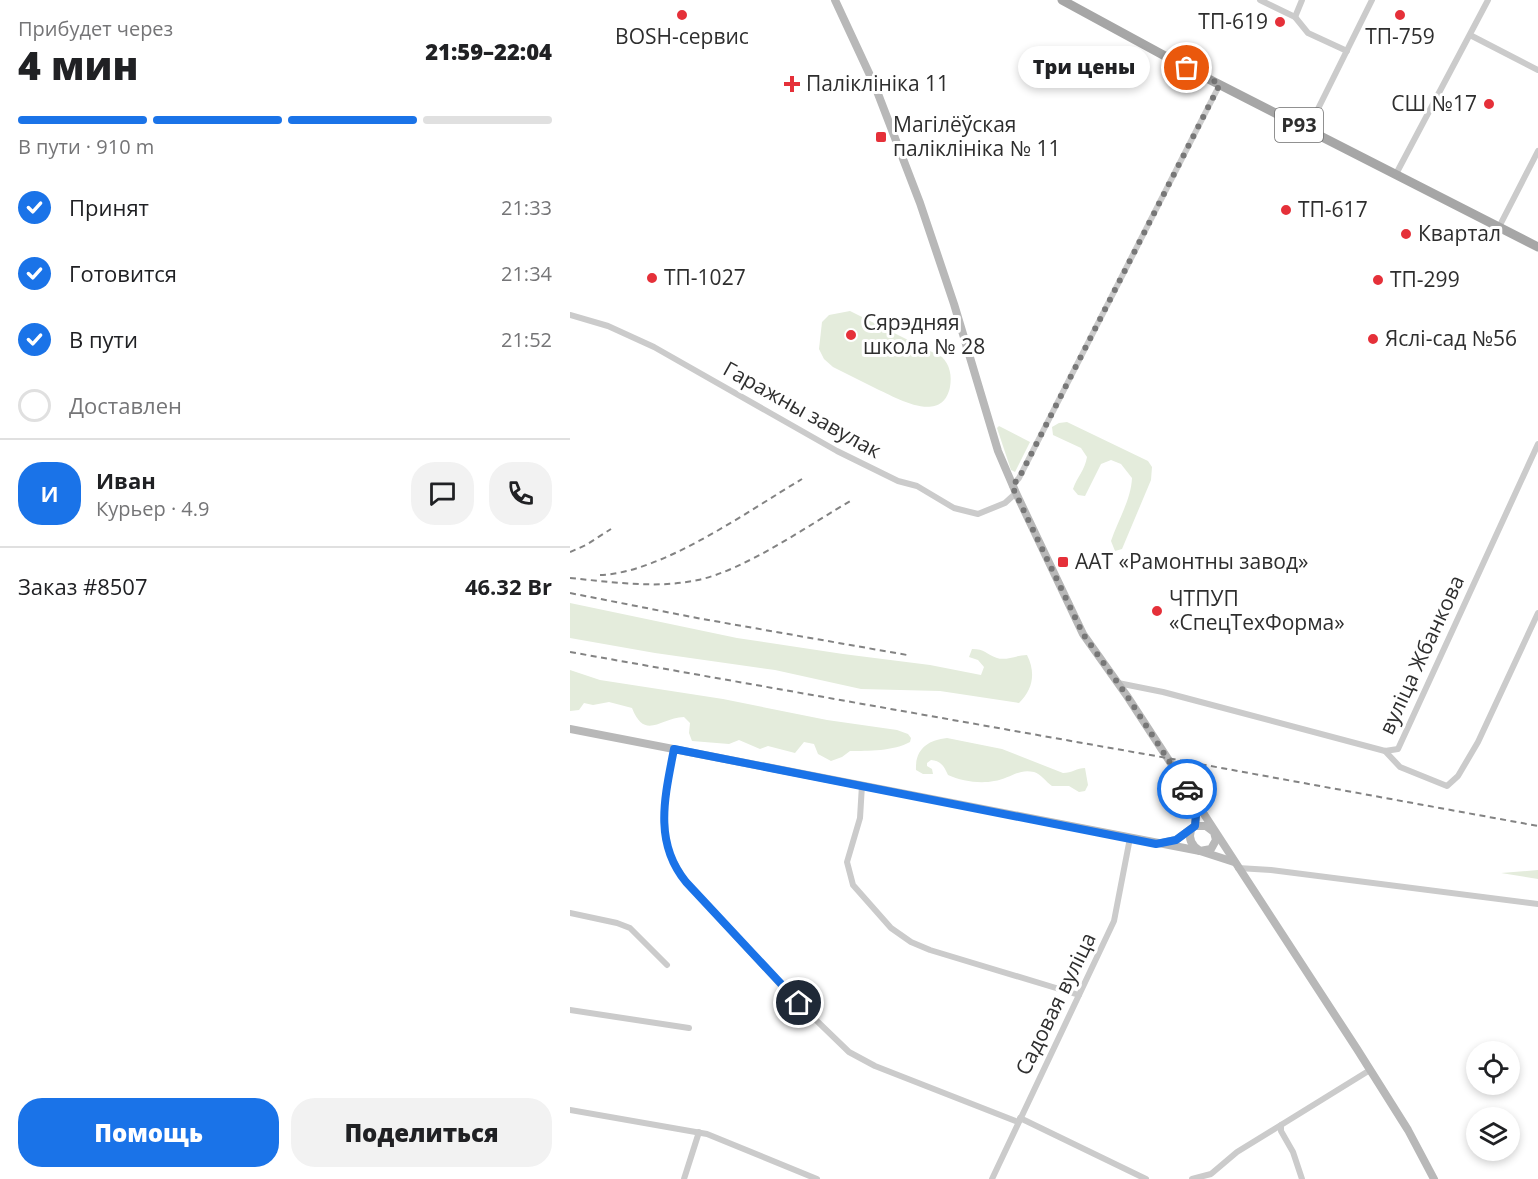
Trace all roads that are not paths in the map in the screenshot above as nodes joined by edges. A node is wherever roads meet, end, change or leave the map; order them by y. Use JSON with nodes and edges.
{"nodes":[{"id":1,"x":835,"y":0,"type":"edge"},
{"id":2,"x":1062,"y":0,"type":"edge"},
{"id":3,"x":1260,"y":0,"type":"edge"},
{"id":4,"x":1302,"y":0,"type":"edge"},
{"id":5,"x":1372,"y":0,"type":"edge"},
{"id":6,"x":1488,"y":0,"type":"edge"},
{"id":7,"x":1295,"y":17,"type":"junction"},
{"id":8,"x":1470,"y":35,"type":"junction"},
{"id":9,"x":1347,"y":51,"type":"junction"},
{"id":10,"x":1538,"y":70,"type":"edge"},
{"id":11,"x":1220,"y":84,"type":"junction"},
{"id":12,"x":1308,"y":129,"type":"junction"},
{"id":13,"x":1538,"y":152,"type":"edge"},
{"id":14,"x":1396,"y":174,"type":"junction"},
{"id":15,"x":1499,"y":227,"type":"junction"},
{"id":16,"x":1538,"y":247,"type":"edge"},
{"id":17,"x":570,"y":315,"type":"edge"},
{"id":18,"x":1538,"y":444,"type":"edge"},
{"id":19,"x":1014,"y":490,"type":"junction"},
{"id":20,"x":1538,"y":613,"type":"edge"},
{"id":21,"x":1118,"y":683,"type":"junction"},
{"id":22,"x":570,"y":729,"type":"edge"},
{"id":23,"x":674,"y":749,"type":"junction"},
{"id":24,"x":1385,"y":751,"type":"junction"},
{"id":25,"x":862,"y":785,"type":"junction"},
{"id":26,"x":1197,"y":804,"type":"junction"},
{"id":27,"x":1193,"y":828,"type":"junction"},
{"id":28,"x":1214,"y":832,"type":"junction"},
{"id":29,"x":1130,"y":838,"type":"junction"},
{"id":30,"x":1156,"y":844,"type":"junction"},
{"id":31,"x":1200,"y":851,"type":"junction"},
{"id":32,"x":1236,"y":865,"type":"junction"},
{"id":33,"x":1538,"y":904,"type":"edge"},
{"id":34,"x":570,"y":913,"type":"edge"},
{"id":35,"x":667,"y":964,"type":"dead end"},
{"id":36,"x":1079,"y":995,"type":"junction"},
{"id":37,"x":570,"y":1010,"type":"edge"},
{"id":38,"x":689,"y":1028,"type":"dead end"},
{"id":39,"x":1370,"y":1070,"type":"junction"},
{"id":40,"x":570,"y":1110,"type":"edge"},
{"id":41,"x":1019,"y":1120,"type":"junction"},
{"id":42,"x":1281,"y":1125,"type":"junction"},
{"id":43,"x":699,"y":1132,"type":"junction"},
{"id":44,"x":684,"y":1179,"type":"edge"},
{"id":45,"x":817,"y":1179,"type":"edge"},
{"id":46,"x":992,"y":1179,"type":"edge"},
{"id":47,"x":1146,"y":1179,"type":"edge"},
{"id":48,"x":1192,"y":1179,"type":"edge"},
{"id":49,"x":1302,"y":1179,"type":"edge"},
{"id":50,"x":1434,"y":1179,"type":"edge"}],
"edges":[{"from":1,"to":19,"type":"main road"},
{"from":2,"to":11,"type":"main road","number":"Р93"},
{"from":3,"to":7,"type":"street"},
{"from":4,"to":7,"type":"street"},
{"from":5,"to":9,"type":"street"},
{"from":6,"to":8,"type":"street"},
{"from":7,"to":9,"type":"street"},
{"from":8,"to":10,"type":"street"},
{"from":8,"to":14,"type":"street"},
{"from":9,"to":12,"type":"street"},
{"from":11,"to":12,"type":"main road","number":"Р93"},
{"from":11,"to":19,"type":"street"},
{"from":12,"to":14,"type":"main road","number":"Р93"},
{"from":13,"to":15,"type":"street"},
{"from":14,"to":15,"type":"main road","number":"Р93"},
{"from":15,"to":16,"type":"main road","number":"Р93"},
{"from":17,"to":19,"type":"street","name":"Гаражны завулак"},
{"from":18,"to":24,"type":"street","name":"вуліца Жбанкова"},
{"from":19,"to":21,"type":"main road"},
{"from":20,"to":24,"type":"street"},
{"from":21,"to":24,"type":"street","name":"вуліца Жбанкова"},
{"from":21,"to":26,"type":"main road"},
{"from":22,"to":23,"type":"main road"},
{"from":23,"to":25,"type":"main road"},
{"from":23,"to":41,"type":"street"},
{"from":25,"to":29,"type":"main road"},
{"from":25,"to":36,"type":"street"},
{"from":26,"to":27,"type":"main road"},
{"from":26,"to":28,"type":"main road"},
{"from":27,"to":28,"type":"main road"},
{"from":27,"to":30,"type":"main road"},
{"from":27,"to":31,"type":"main road"},
{"from":28,"to":31,"type":"main road"},
{"from":28,"to":32,"type":"main road"},
{"from":29,"to":30,"type":"main road"},
{"from":29,"to":36,"type":"street","name":"Садовая вуліца"},
{"from":30,"to":31,"type":"main road"},
{"from":31,"to":32,"type":"main road"},
{"from":32,"to":33,"type":"street"},
{"from":32,"to":39,"type":"main road"},
{"from":34,"to":35,"type":"street"},
{"from":36,"to":41,"type":"street","name":"Садовая вуліца"},
{"from":37,"to":38,"type":"street"},
{"from":39,"to":42,"type":"street"},
{"from":39,"to":50,"type":"main road"},
{"from":40,"to":43,"type":"street"},
{"from":41,"to":46,"type":"street","name":"Садовая вуліца"},
{"from":41,"to":47,"type":"street"},
{"from":42,"to":48,"type":"street"},
{"from":42,"to":49,"type":"street"},
{"from":43,"to":44,"type":"street"},
{"from":43,"to":45,"type":"street"}]}
